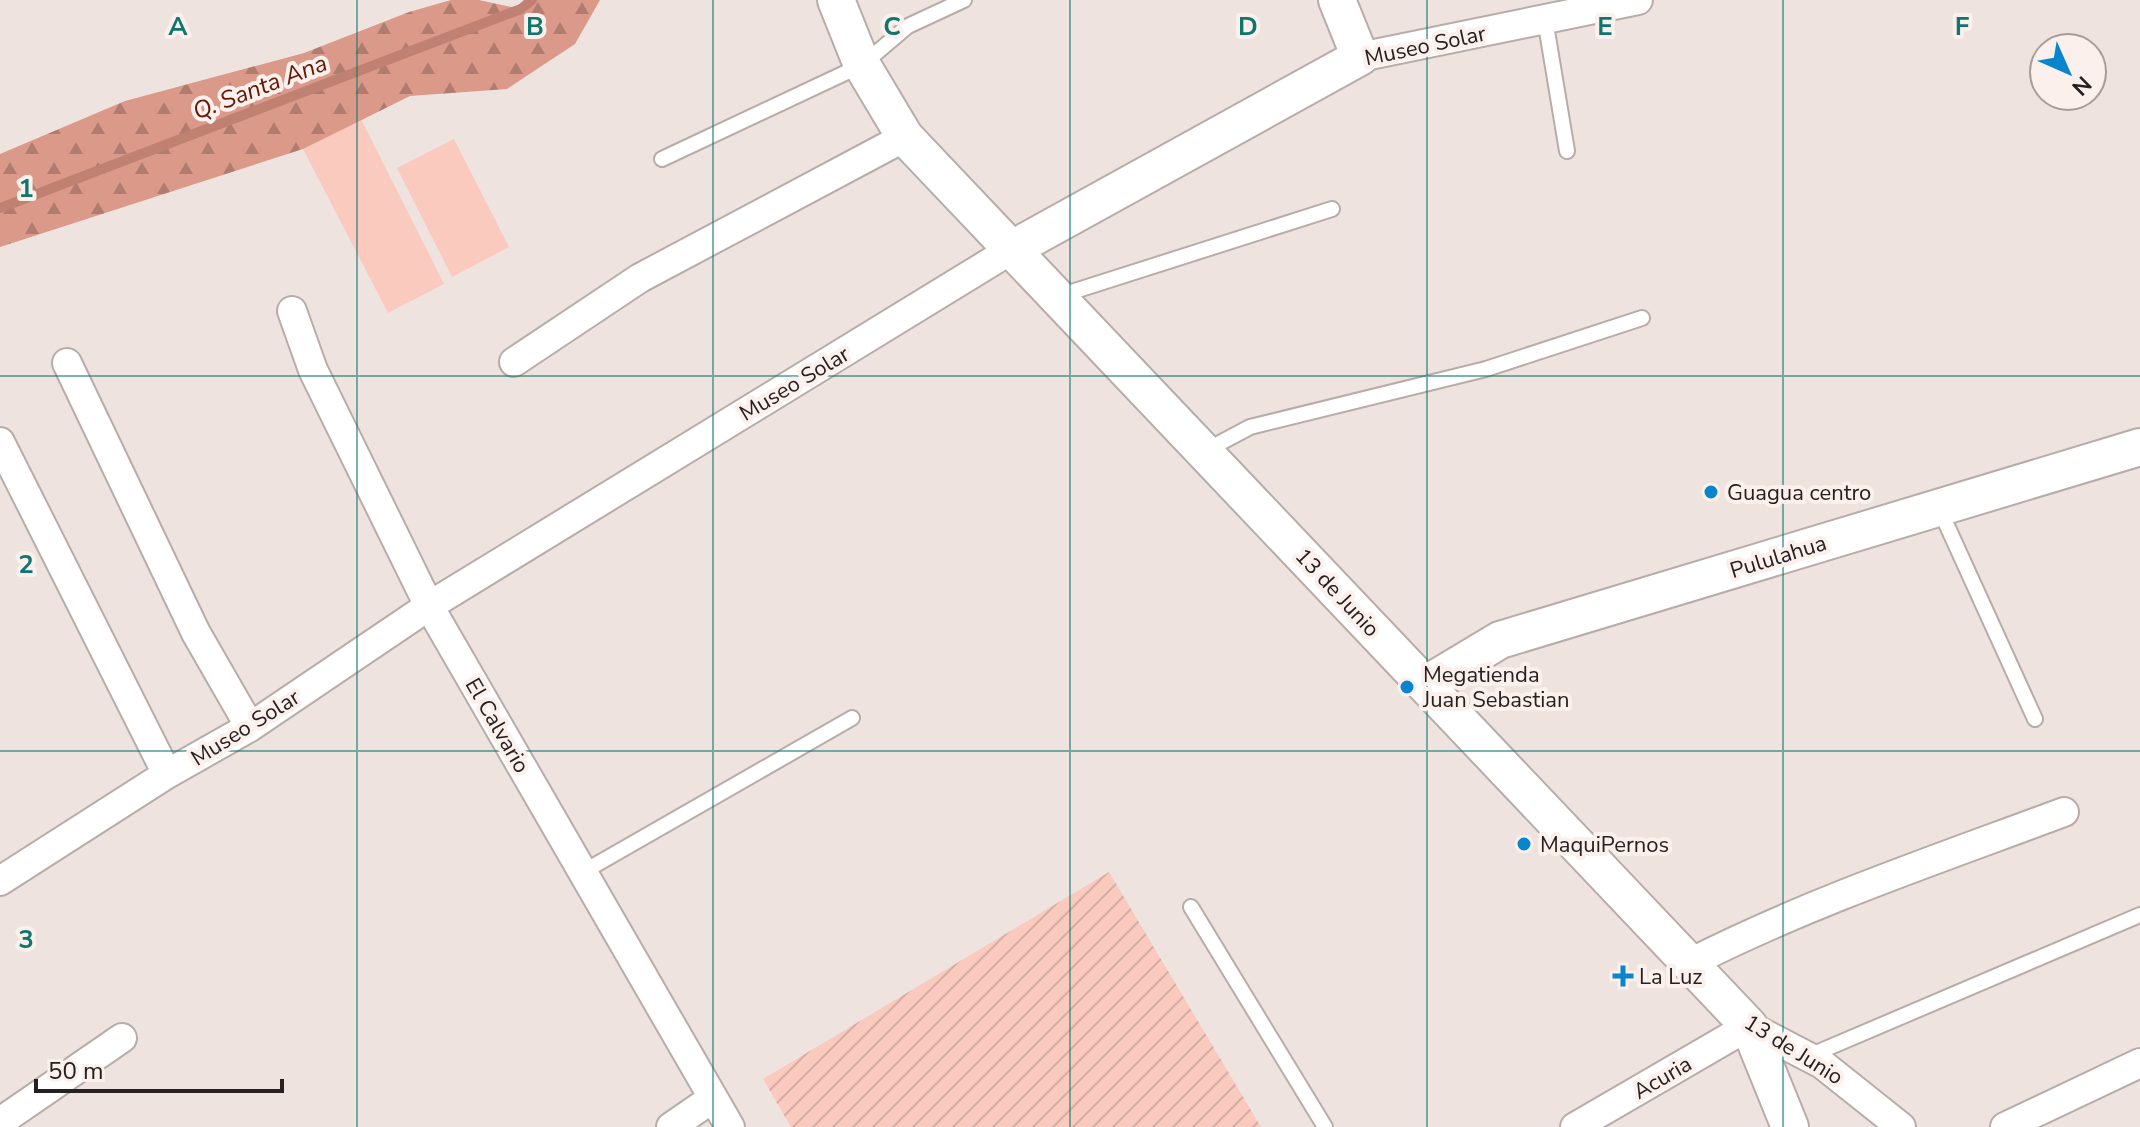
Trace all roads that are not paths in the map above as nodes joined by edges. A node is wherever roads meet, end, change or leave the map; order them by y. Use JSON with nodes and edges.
{"nodes":[{"id":1,"x":836,"y":0,"type":"edge"},
{"id":2,"x":964,"y":0,"type":"edge"},
{"id":3,"x":1337,"y":0,"type":"edge"},
{"id":4,"x":1638,"y":0,"type":"edge"},
{"id":5,"x":1545,"y":19,"type":"junction"},
{"id":6,"x":1360,"y":57,"type":"junction"},
{"id":7,"x":862,"y":65,"type":"junction"},
{"id":8,"x":905,"y":137,"type":"junction"},
{"id":9,"x":1567,"y":151,"type":"dead end"},
{"id":10,"x":662,"y":159,"type":"dead end"},
{"id":11,"x":1332,"y":209,"type":"dead end"},
{"id":12,"x":1014,"y":248,"type":"junction"},
{"id":13,"x":1059,"y":296,"type":"junction"},
{"id":14,"x":292,"y":311,"type":"dead end"},
{"id":15,"x":1642,"y":318,"type":"dead end"},
{"id":16,"x":514,"y":362,"type":"dead end"},
{"id":17,"x":67,"y":363,"type":"dead end"},
{"id":18,"x":0,"y":442,"type":"edge"},
{"id":19,"x":2140,"y":447,"type":"edge"},
{"id":20,"x":1205,"y":451,"type":"junction"},
{"id":21,"x":1939,"y":508,"type":"junction"},
{"id":22,"x":429,"y":606,"type":"junction"},
{"id":23,"x":1425,"y":685,"type":"junction"},
{"id":24,"x":852,"y":718,"type":"dead end"},
{"id":25,"x":2035,"y":719,"type":"dead end"},
{"id":26,"x":250,"y":727,"type":"junction"},
{"id":27,"x":167,"y":774,"type":"junction"},
{"id":28,"x":2064,"y":812,"type":"dead end"},
{"id":29,"x":583,"y":872,"type":"junction"},
{"id":30,"x":0,"y":881,"type":"edge"},
{"id":31,"x":1191,"y":907,"type":"dead end"},
{"id":32,"x":2140,"y":915,"type":"edge"},
{"id":33,"x":1690,"y":963,"type":"junction"},
{"id":34,"x":1749,"y":1026,"type":"junction"},
{"id":35,"x":122,"y":1038,"type":"dead end"},
{"id":36,"x":1808,"y":1056,"type":"junction"},
{"id":37,"x":2140,"y":1063,"type":"edge"},
{"id":38,"x":713,"y":1098,"type":"junction"},
{"id":39,"x":0,"y":1122,"type":"edge"},
{"id":40,"x":671,"y":1127,"type":"edge"},
{"id":41,"x":730,"y":1127,"type":"edge"},
{"id":42,"x":1325,"y":1127,"type":"edge"},
{"id":43,"x":1575,"y":1127,"type":"edge"},
{"id":44,"x":1790,"y":1127,"type":"edge"},
{"id":45,"x":1901,"y":1127,"type":"edge"},
{"id":46,"x":2005,"y":1127,"type":"edge"}],
"edges":[{"from":1,"to":7,"type":"street","name":"13 de Junio"},
{"from":2,"to":7,"type":"lane"},
{"from":3,"to":6,"type":"street"},
{"from":4,"to":5,"type":"street","name":"Museo Solar"},
{"from":5,"to":6,"type":"street","name":"Museo Solar"},
{"from":5,"to":9,"type":"lane"},
{"from":6,"to":12,"type":"street","name":"Museo Solar"},
{"from":7,"to":8,"type":"street","name":"13 de Junio"},
{"from":7,"to":10,"type":"lane"},
{"from":8,"to":12,"type":"street","name":"13 de Junio"},
{"from":8,"to":16,"type":"street"},
{"from":11,"to":13,"type":"lane"},
{"from":12,"to":13,"type":"street","name":"13 de Junio"},
{"from":12,"to":22,"type":"street","name":"Museo Solar"},
{"from":13,"to":20,"type":"street","name":"13 de Junio"},
{"from":14,"to":22,"type":"street","name":"El Calvario"},
{"from":15,"to":20,"type":"lane"},
{"from":17,"to":26,"type":"street"},
{"from":18,"to":27,"type":"street"},
{"from":19,"to":21,"type":"street","name":"Pululahua"},
{"from":20,"to":23,"type":"street","name":"13 de Junio"},
{"from":21,"to":23,"type":"street","name":"Pululahua"},
{"from":21,"to":25,"type":"lane"},
{"from":22,"to":26,"type":"street","name":"Museo Solar"},
{"from":22,"to":29,"type":"street","name":"El Calvario"},
{"from":23,"to":33,"type":"street","name":"13 de Junio"},
{"from":24,"to":29,"type":"lane"},
{"from":26,"to":27,"type":"street","name":"Museo Solar"},
{"from":27,"to":30,"type":"street","name":"Museo Solar"},
{"from":28,"to":33,"type":"street"},
{"from":29,"to":38,"type":"street","name":"El Calvario"},
{"from":31,"to":42,"type":"lane"},
{"from":32,"to":36,"type":"lane"},
{"from":33,"to":34,"type":"street","name":"13 de Junio"},
{"from":34,"to":36,"type":"street","name":"13 de Junio"},
{"from":34,"to":43,"type":"street","name":"Acuria"},
{"from":34,"to":44,"type":"street"},
{"from":35,"to":39,"type":"street"},
{"from":36,"to":45,"type":"street","name":"13 de Junio"},
{"from":37,"to":46,"type":"street"},
{"from":38,"to":40,"type":"street"},
{"from":38,"to":41,"type":"street","name":"El Calvario"}]}
